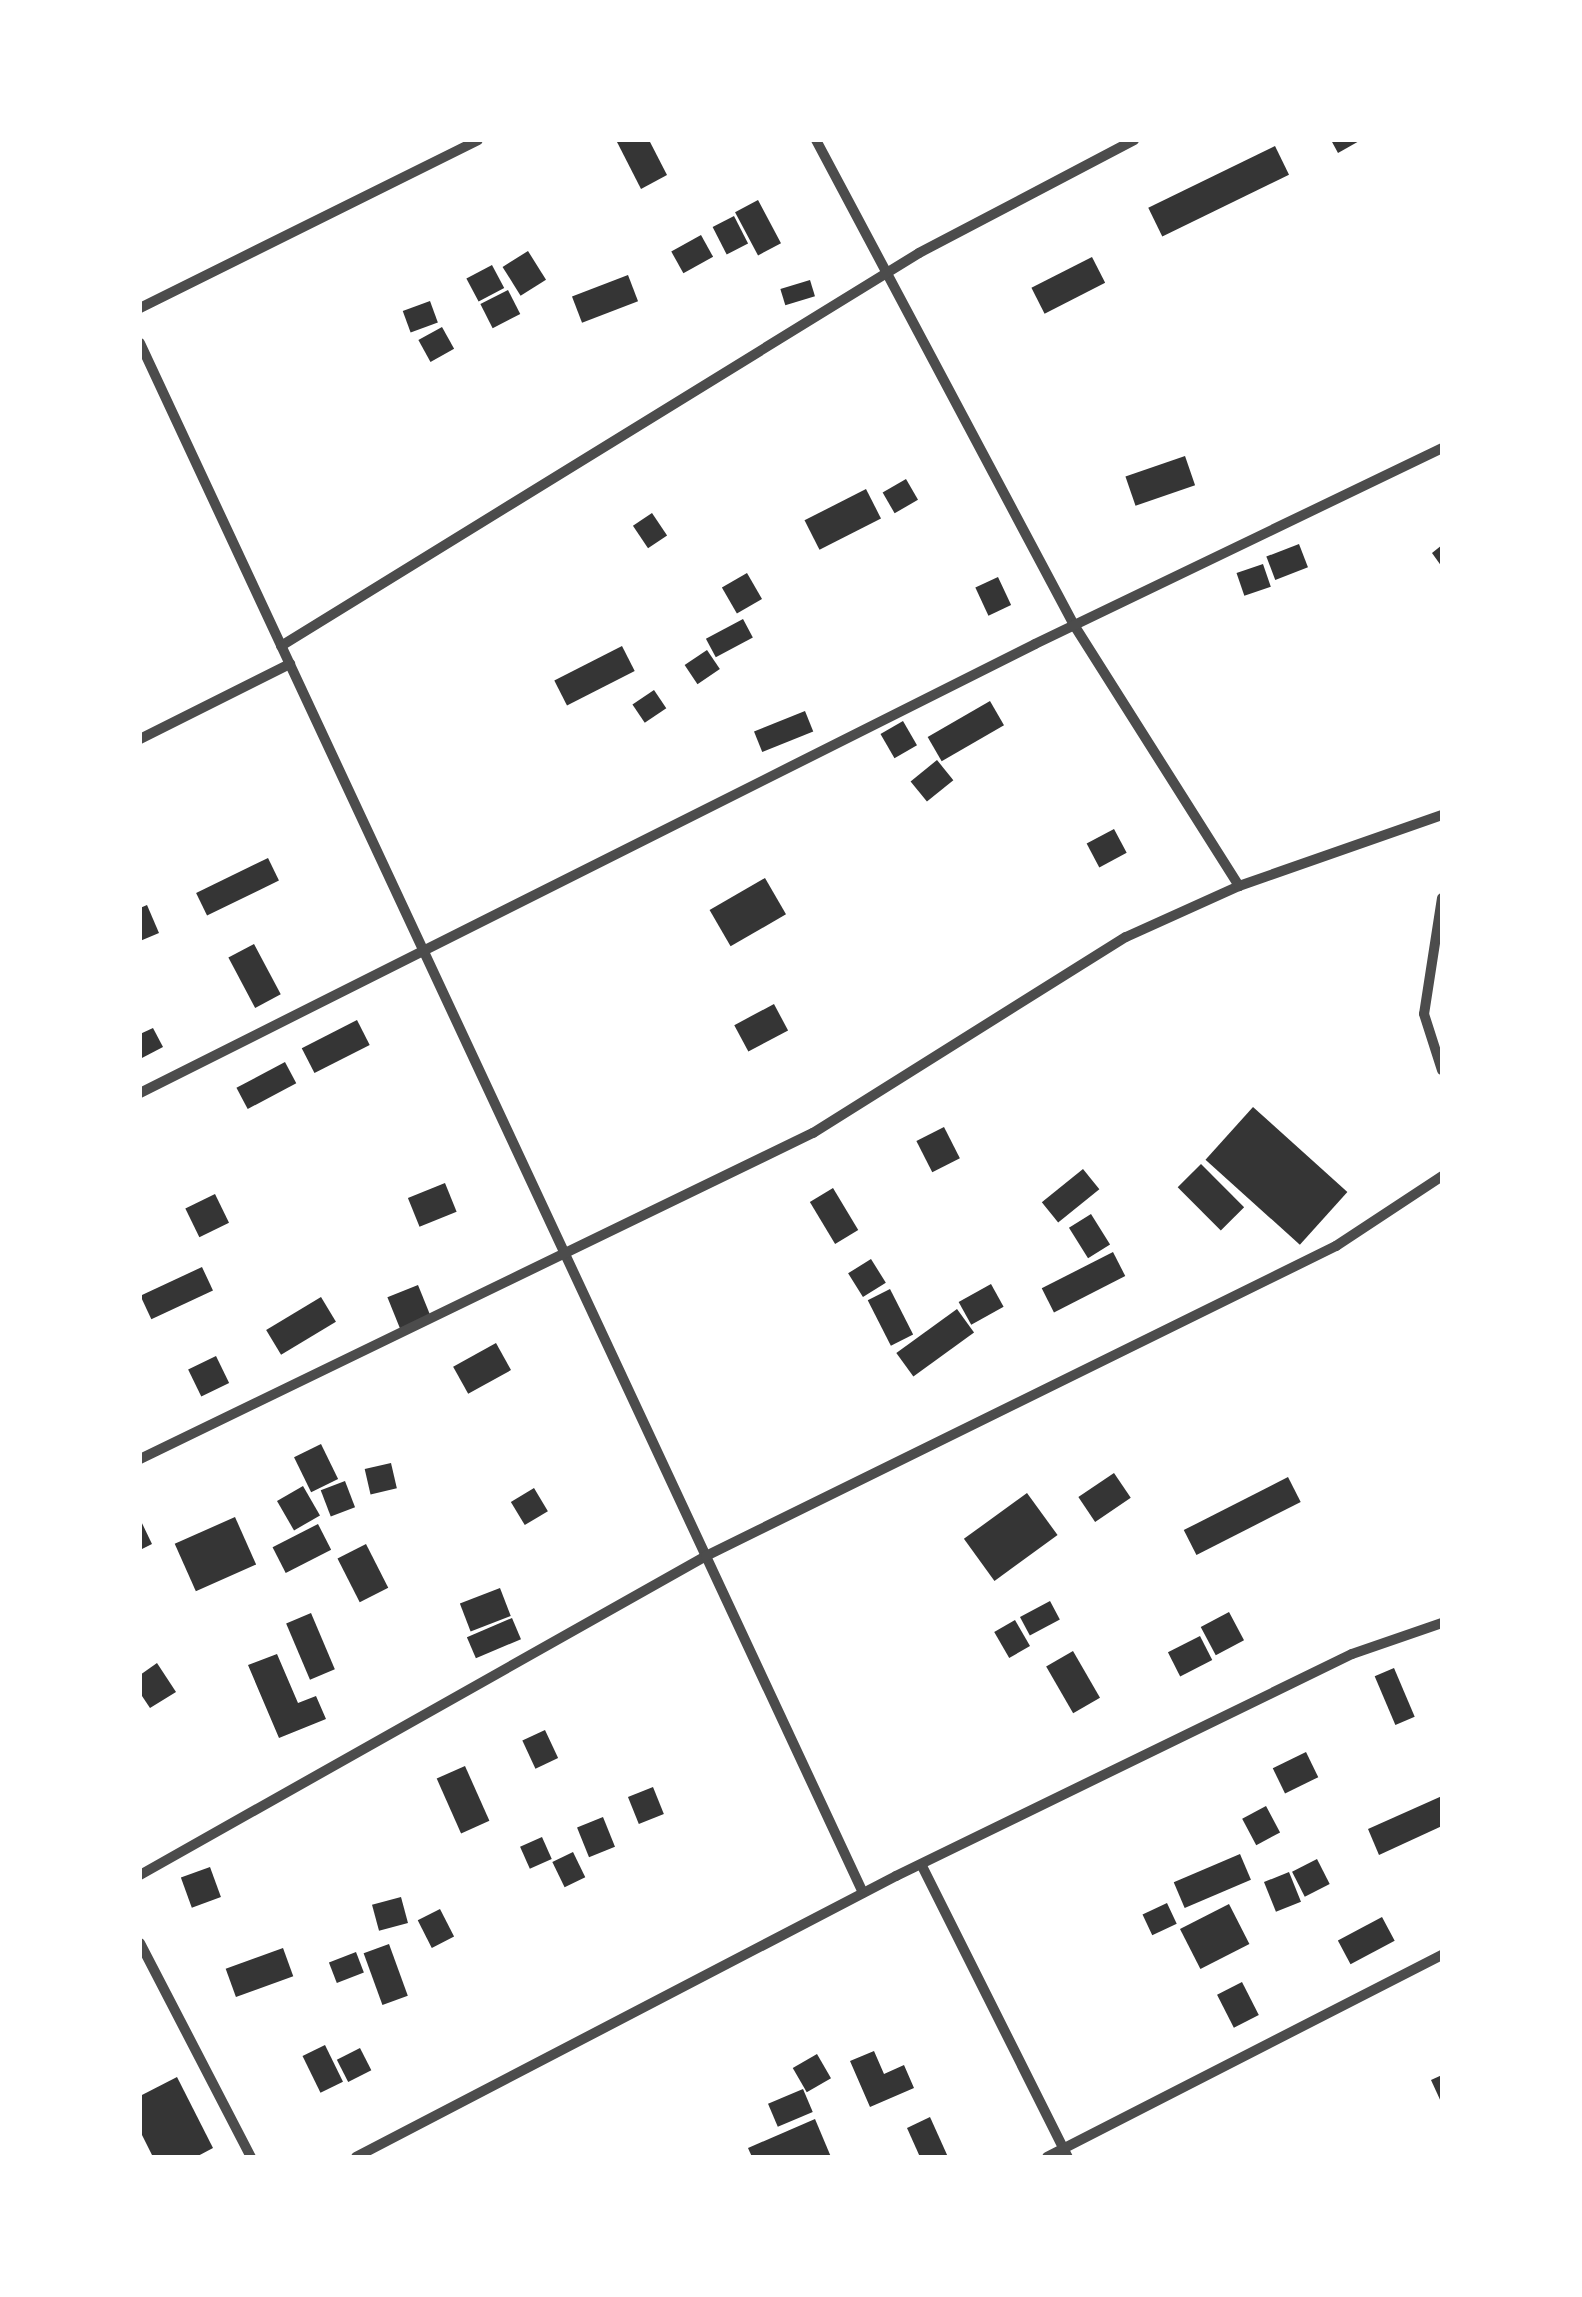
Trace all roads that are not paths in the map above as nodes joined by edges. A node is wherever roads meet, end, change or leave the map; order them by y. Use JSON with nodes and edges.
{"nodes":[{"id":1,"x":478,"y":140,"type":"edge"},
{"id":2,"x":816,"y":140,"type":"edge"},
{"id":3,"x":1134,"y":140,"type":"edge"},
{"id":4,"x":887,"y":273,"type":"junction"},
{"id":5,"x":140,"y":308,"type":"edge"},
{"id":6,"x":140,"y":344,"type":"edge"},
{"id":7,"x":1442,"y":448,"type":"edge"},
{"id":8,"x":1074,"y":625,"type":"junction"},
{"id":9,"x":281,"y":646,"type":"junction"},
{"id":10,"x":290,"y":664,"type":"junction"},
{"id":11,"x":140,"y":739,"type":"edge"},
{"id":12,"x":1442,"y":815,"type":"edge"},
{"id":13,"x":1239,"y":886,"type":"junction"},
{"id":14,"x":1442,"y":898,"type":"edge"},
{"id":15,"x":424,"y":950,"type":"junction"},
{"id":16,"x":1442,"y":1070,"type":"edge"},
{"id":17,"x":140,"y":1093,"type":"edge"},
{"id":18,"x":1442,"y":1176,"type":"edge"},
{"id":19,"x":563,"y":1249,"type":"junction"},
{"id":20,"x":140,"y":1460,"type":"edge"},
{"id":21,"x":706,"y":1556,"type":"junction"},
{"id":22,"x":1439,"y":1622,"type":"edge"},
{"id":23,"x":922,"y":1866,"type":"junction"},
{"id":24,"x":140,"y":1876,"type":"edge"},
{"id":25,"x":863,"y":1893,"type":"junction"},
{"id":26,"x":140,"y":1942,"type":"edge"},
{"id":27,"x":1442,"y":1955,"type":"edge"},
{"id":28,"x":1066,"y":2153,"type":"edge"},
{"id":29,"x":251,"y":2157,"type":"edge"},
{"id":30,"x":356,"y":2157,"type":"edge"},
{"id":31,"x":1047,"y":2157,"type":"edge"}],
"edges":[{"from":1,"to":5,"type":"street"},
{"from":2,"to":4,"type":"street"},
{"from":3,"to":4,"type":"street"},
{"from":4,"to":8,"type":"street"},
{"from":4,"to":9,"type":"street"},
{"from":6,"to":9,"type":"street"},
{"from":7,"to":8,"type":"street"},
{"from":8,"to":13,"type":"street"},
{"from":8,"to":15,"type":"street"},
{"from":9,"to":10,"type":"street"},
{"from":10,"to":11,"type":"street"},
{"from":10,"to":15,"type":"street"},
{"from":12,"to":13,"type":"street"},
{"from":13,"to":19,"type":"street"},
{"from":14,"to":16,"type":"street"},
{"from":15,"to":17,"type":"street"},
{"from":15,"to":19,"type":"street"},
{"from":18,"to":21,"type":"street"},
{"from":19,"to":20,"type":"street"},
{"from":19,"to":21,"type":"street"},
{"from":21,"to":24,"type":"street"},
{"from":21,"to":25,"type":"street"},
{"from":22,"to":23,"type":"street"},
{"from":23,"to":25,"type":"street"},
{"from":23,"to":28,"type":"street"},
{"from":25,"to":30,"type":"street"},
{"from":26,"to":29,"type":"street"},
{"from":27,"to":28,"type":"street"},
{"from":28,"to":31,"type":"street"}]}
